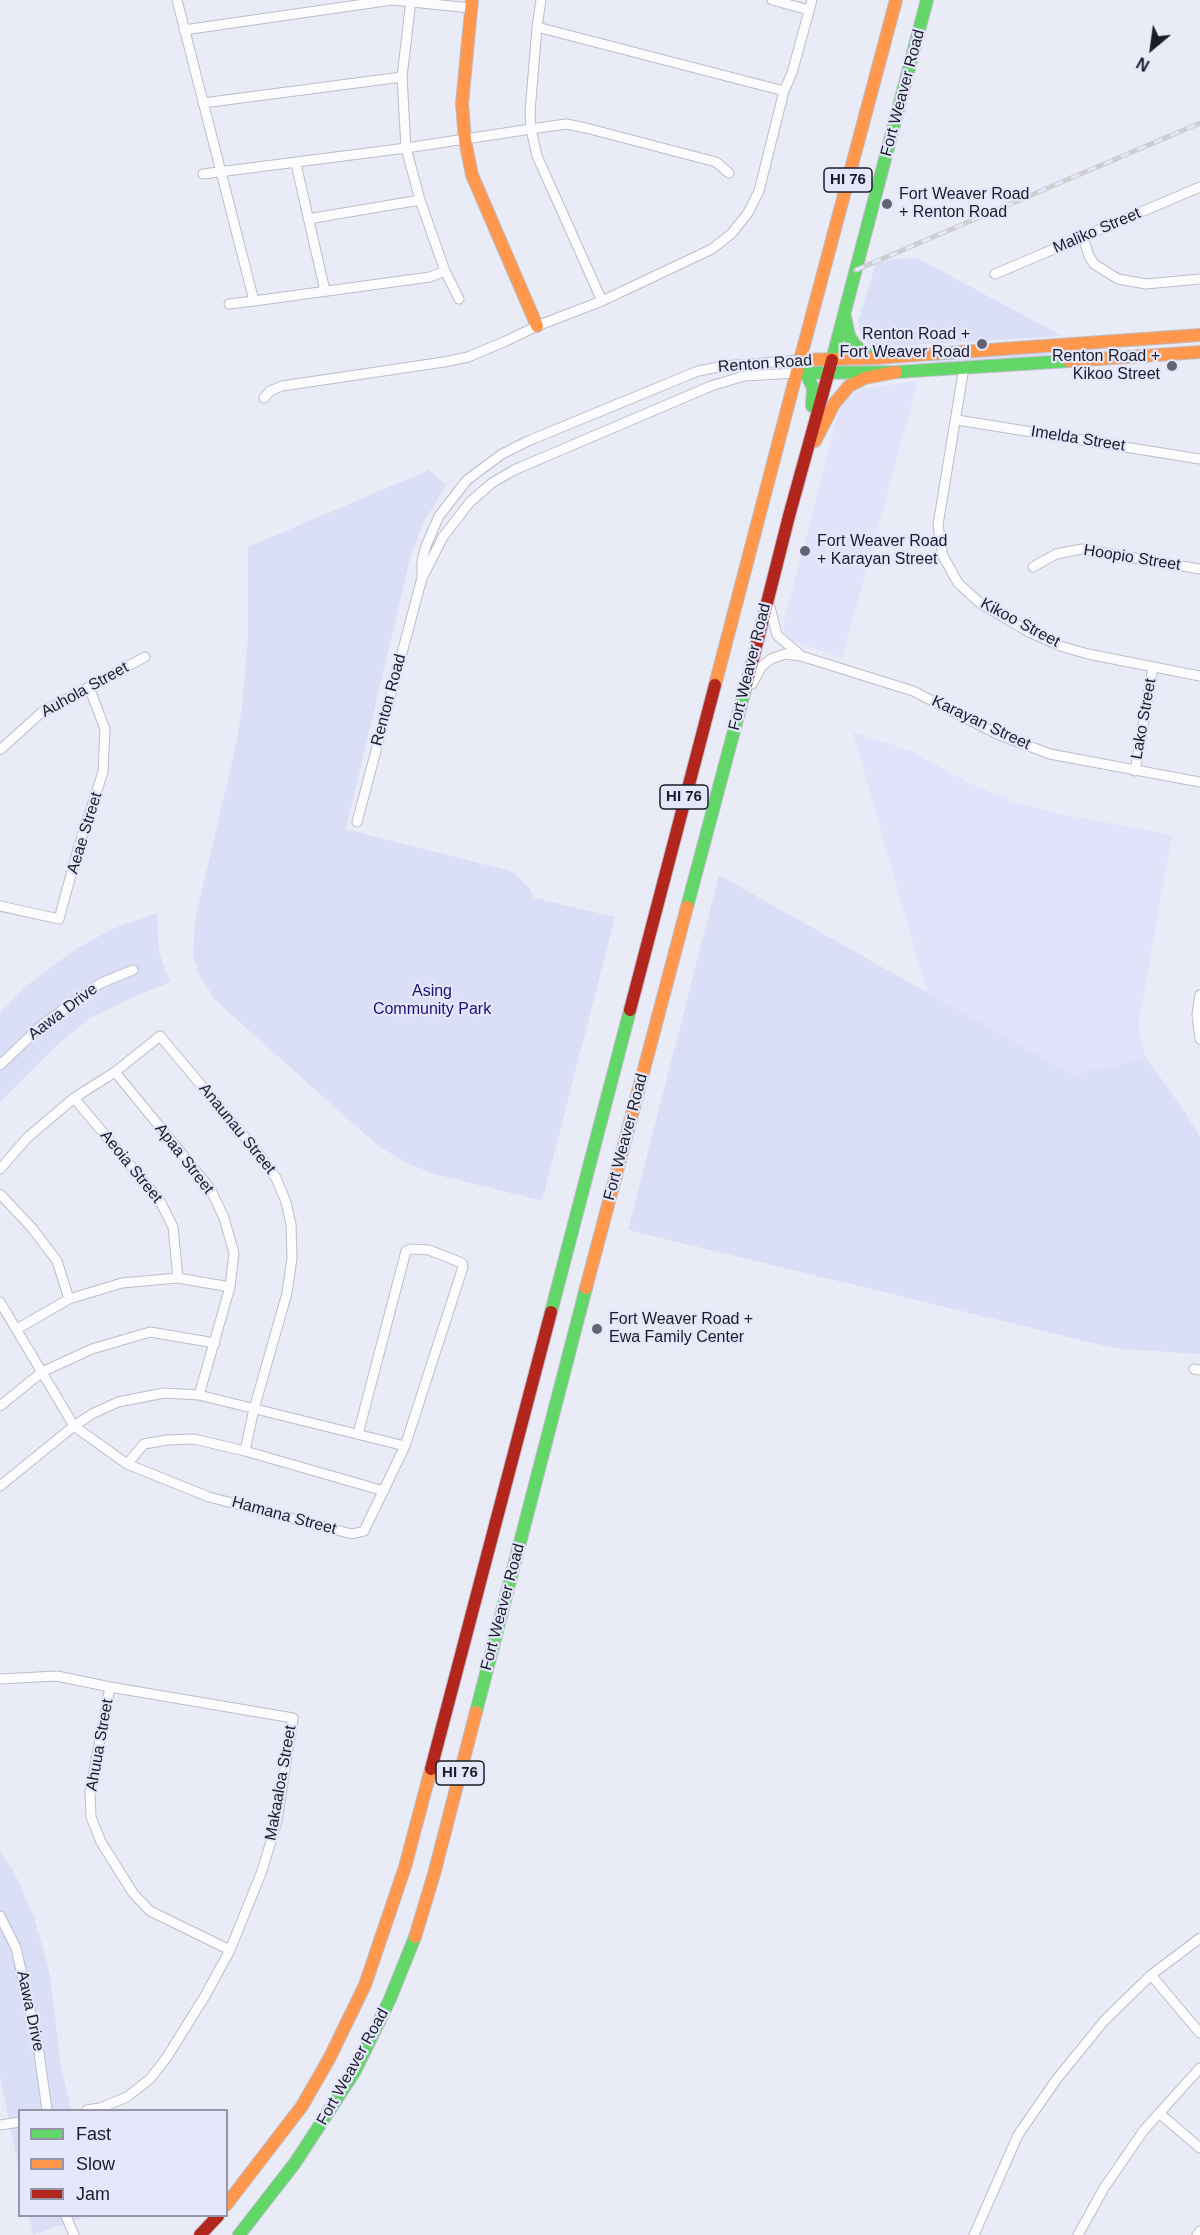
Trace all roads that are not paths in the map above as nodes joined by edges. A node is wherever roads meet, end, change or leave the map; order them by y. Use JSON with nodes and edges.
{"nodes":[{"id":1,"x":177,"y":0,"type":"edge"},
{"id":2,"x":541,"y":0,"type":"edge"},
{"id":3,"x":772,"y":0,"type":"edge"},
{"id":4,"x":896,"y":0,"type":"edge"},
{"id":5,"x":927,"y":0,"type":"edge"},
{"id":6,"x":410,"y":1,"type":"edge"},
{"id":7,"x":472,"y":4,"type":"edge"},
{"id":8,"x":811,"y":5,"type":"edge"},
{"id":9,"x":537,"y":27,"type":"junction"},
{"id":10,"x":184,"y":30,"type":"junction"},
{"id":11,"x":402,"y":77,"type":"junction"},
{"id":12,"x":784,"y":91,"type":"junction"},
{"id":13,"x":203,"y":103,"type":"junction"},
{"id":14,"x":531,"y":129,"type":"junction"},
{"id":15,"x":465,"y":140,"type":"junction"},
{"id":16,"x":406,"y":148,"type":"junction"},
{"id":17,"x":296,"y":164,"type":"junction"},
{"id":18,"x":220,"y":172,"type":"junction"},
{"id":19,"x":729,"y":173,"type":"dead end"},
{"id":20,"x":203,"y":174,"type":"dead end"},
{"id":21,"x":1200,"y":187,"type":"edge"},
{"id":22,"x":420,"y":200,"type":"junction"},
{"id":23,"x":308,"y":219,"type":"junction"},
{"id":24,"x":1083,"y":237,"type":"junction"},
{"id":25,"x":446,"y":272,"type":"junction"},
{"id":26,"x":995,"y":274,"type":"dead end"},
{"id":27,"x":1200,"y":279,"type":"edge"},
{"id":28,"x":325,"y":291,"type":"junction"},
{"id":29,"x":459,"y":299,"type":"dead end"},
{"id":30,"x":254,"y":301,"type":"junction"},
{"id":31,"x":602,"y":301,"type":"junction"},
{"id":32,"x":229,"y":304,"type":"dead end"},
{"id":33,"x":844,"y":313,"type":"junction"},
{"id":34,"x":537,"y":326,"type":"junction"},
{"id":35,"x":1200,"y":335,"type":"edge"},
{"id":36,"x":1058,"y":345,"type":"junction"},
{"id":37,"x":1200,"y":352,"type":"edge"},
{"id":38,"x":875,"y":358,"type":"junction"},
{"id":39,"x":800,"y":360,"type":"junction"},
{"id":40,"x":1060,"y":361,"type":"junction"},
{"id":41,"x":830,"y":366,"type":"junction"},
{"id":42,"x":964,"y":367,"type":"junction"},
{"id":43,"x":896,"y":372,"type":"junction"},
{"id":44,"x":802,"y":373,"type":"junction"},
{"id":45,"x":264,"y":398,"type":"dead end"},
{"id":46,"x":957,"y":420,"type":"junction"},
{"id":47,"x":807,"y":447,"type":"junction"},
{"id":48,"x":1200,"y":459,"type":"edge"},
{"id":49,"x":1033,"y":567,"type":"dead end"},
{"id":50,"x":1200,"y":569,"type":"edge"},
{"id":51,"x":422,"y":578,"type":"junction"},
{"id":52,"x":768,"y":594,"type":"junction"},
{"id":53,"x":801,"y":656,"type":"junction"},
{"id":54,"x":145,"y":657,"type":"dead end"},
{"id":55,"x":1153,"y":668,"type":"junction"},
{"id":56,"x":1200,"y":676,"type":"edge"},
{"id":57,"x":89,"y":687,"type":"junction"},
{"id":58,"x":743,"y":699,"type":"junction"},
{"id":59,"x":0,"y":750,"type":"edge"},
{"id":60,"x":1135,"y":771,"type":"junction"},
{"id":61,"x":1200,"y":782,"type":"edge"},
{"id":62,"x":357,"y":822,"type":"dead end"},
{"id":63,"x":0,"y":906,"type":"edge"},
{"id":64,"x":133,"y":970,"type":"dead end"},
{"id":65,"x":1200,"y":994,"type":"edge"},
{"id":66,"x":1200,"y":1039,"type":"edge"},
{"id":67,"x":0,"y":1065,"type":"edge"},
{"id":68,"x":115,"y":1072,"type":"junction"},
{"id":69,"x":74,"y":1098,"type":"junction"},
{"id":70,"x":0,"y":1169,"type":"edge"},
{"id":71,"x":0,"y":1194,"type":"edge"},
{"id":72,"x":178,"y":1278,"type":"junction"},
{"id":73,"x":230,"y":1287,"type":"junction"},
{"id":74,"x":69,"y":1299,"type":"junction"},
{"id":75,"x":0,"y":1302,"type":"edge"},
{"id":76,"x":17,"y":1329,"type":"junction"},
{"id":77,"x":215,"y":1343,"type":"junction"},
{"id":78,"x":42,"y":1372,"type":"junction"},
{"id":79,"x":199,"y":1395,"type":"junction"},
{"id":80,"x":0,"y":1406,"type":"edge"},
{"id":81,"x":254,"y":1408,"type":"junction"},
{"id":82,"x":74,"y":1426,"type":"junction"},
{"id":83,"x":358,"y":1434,"type":"junction"},
{"id":84,"x":405,"y":1446,"type":"junction"},
{"id":85,"x":245,"y":1451,"type":"junction"},
{"id":86,"x":127,"y":1464,"type":"junction"},
{"id":87,"x":0,"y":1486,"type":"edge"},
{"id":88,"x":384,"y":1491,"type":"junction"},
{"id":89,"x":0,"y":1679,"type":"edge"},
{"id":90,"x":110,"y":1687,"type":"junction"},
{"id":91,"x":0,"y":1916,"type":"edge"},
{"id":92,"x":1200,"y":1938,"type":"edge"},
{"id":93,"x":230,"y":1950,"type":"junction"},
{"id":94,"x":1151,"y":1975,"type":"junction"},
{"id":95,"x":1200,"y":2033,"type":"edge"},
{"id":96,"x":1200,"y":2068,"type":"edge"},
{"id":97,"x":47,"y":2109,"type":"edge"},
{"id":98,"x":100,"y":2109,"type":"edge"},
{"id":99,"x":1159,"y":2113,"type":"junction"},
{"id":100,"x":18,"y":2122,"type":"edge"},
{"id":101,"x":0,"y":2125,"type":"edge"},
{"id":102,"x":1200,"y":2148,"type":"edge"},
{"id":103,"x":228,"y":2202,"type":"edge"},
{"id":104,"x":66,"y":2217,"type":"edge"},
{"id":105,"x":217,"y":2217,"type":"edge"},
{"id":106,"x":1200,"y":2231,"type":"edge"},
{"id":107,"x":74,"y":2235,"type":"edge"},
{"id":108,"x":200,"y":2235,"type":"edge"},
{"id":109,"x":238,"y":2235,"type":"edge"},
{"id":110,"x":974,"y":2235,"type":"edge"},
{"id":111,"x":1078,"y":2235,"type":"edge"},
{"id":112,"x":1197,"y":2235,"type":"edge"}],
"edges":[{"from":1,"to":10,"type":"street"},
{"from":2,"to":9,"type":"street"},
{"from":3,"to":8,"type":"street"},
{"from":4,"to":39,"type":"main road","name":"Fort Weaver Road","number":"HI 76"},
{"from":5,"to":33,"type":"main road","name":"Fort Weaver Road","number":"HI 76"},
{"from":6,"to":7,"type":"street"},
{"from":6,"to":10,"type":"street"},
{"from":6,"to":11,"type":"street"},
{"from":7,"to":15,"type":"main road"},
{"from":8,"to":12,"type":"street"},
{"from":9,"to":12,"type":"street"},
{"from":9,"to":14,"type":"street"},
{"from":10,"to":13,"type":"street"},
{"from":11,"to":13,"type":"street"},
{"from":11,"to":16,"type":"street"},
{"from":12,"to":31,"type":"street"},
{"from":13,"to":18,"type":"street"},
{"from":14,"to":15,"type":"street"},
{"from":14,"to":19,"type":"street"},
{"from":14,"to":31,"type":"street"},
{"from":15,"to":16,"type":"street"},
{"from":15,"to":34,"type":"main road"},
{"from":16,"to":17,"type":"street"},
{"from":16,"to":22,"type":"street"},
{"from":17,"to":18,"type":"street"},
{"from":17,"to":23,"type":"street"},
{"from":18,"to":20,"type":"street"},
{"from":18,"to":30,"type":"street"},
{"from":21,"to":24,"type":"street","name":"Maliko Street"},
{"from":22,"to":23,"type":"street"},
{"from":22,"to":25,"type":"street"},
{"from":23,"to":28,"type":"street"},
{"from":24,"to":26,"type":"street","name":"Maliko Street"},
{"from":24,"to":27,"type":"street"},
{"from":25,"to":28,"type":"street"},
{"from":25,"to":29,"type":"street"},
{"from":28,"to":30,"type":"street"},
{"from":30,"to":32,"type":"street"},
{"from":31,"to":34,"type":"street"},
{"from":33,"to":38,"type":"main road"},
{"from":33,"to":41,"type":"main road","name":"Fort Weaver Road","number":"HI 76"},
{"from":34,"to":45,"type":"street"},
{"from":35,"to":36,"type":"main road","name":"Renton Road"},
{"from":36,"to":38,"type":"main road","name":"Renton Road"},
{"from":36,"to":40,"type":"main road"},
{"from":37,"to":40,"type":"main road","name":"Renton Road"},
{"from":38,"to":41,"type":"main road","name":"Renton Road"},
{"from":39,"to":41,"type":"main road","name":"Renton Road"},
{"from":39,"to":44,"type":"main road","name":"Fort Weaver Road","number":"HI 76"},
{"from":39,"to":51,"type":"street","name":"Renton Road"},
{"from":40,"to":42,"type":"main road","name":"Renton Road"},
{"from":41,"to":43,"type":"main road","name":"Renton Road"},
{"from":41,"to":44,"type":"main road","name":"Renton Road"},
{"from":41,"to":47,"type":"main road","name":"Fort Weaver Road","number":"HI 76"},
{"from":42,"to":43,"type":"main road","name":"Renton Road"},
{"from":42,"to":46,"type":"street","name":"Kikoo Street"},
{"from":43,"to":47,"type":"main road"},
{"from":44,"to":47,"type":"main road"},
{"from":44,"to":51,"type":"street","name":"Renton Road"},
{"from":44,"to":103,"type":"main road","name":"Fort Weaver Road","number":"HI 76"},
{"from":46,"to":48,"type":"street","name":"Imelda Street"},
{"from":46,"to":55,"type":"street","name":"Kikoo Street"},
{"from":47,"to":52,"type":"main road","name":"Fort Weaver Road","number":"HI 76"},
{"from":49,"to":50,"type":"street","name":"Hoopio Street"},
{"from":51,"to":62,"type":"street","name":"Renton Road"},
{"from":52,"to":53,"type":"street","name":"Karayan Street"},
{"from":52,"to":58,"type":"main road","name":"Fort Weaver Road","number":"HI 76"},
{"from":53,"to":58,"type":"street","name":"Karayan Street"},
{"from":53,"to":60,"type":"street","name":"Karayan Street"},
{"from":54,"to":57,"type":"street","name":"Auhola Street"},
{"from":55,"to":56,"type":"street","name":"Kikoo Street"},
{"from":55,"to":60,"type":"street","name":"Lako Street"},
{"from":57,"to":59,"type":"street","name":"Auhola Street"},
{"from":57,"to":63,"type":"street","name":"Aeae Street"},
{"from":58,"to":109,"type":"main road","name":"Fort Weaver Road","number":"HI 76"},
{"from":60,"to":61,"type":"street","name":"Karayan Street"},
{"from":64,"to":67,"type":"street","name":"Aawa Drive"},
{"from":65,"to":66,"type":"street"},
{"from":68,"to":69,"type":"street"},
{"from":68,"to":73,"type":"street","name":"Apaa Street"},
{"from":68,"to":81,"type":"street","name":"Anaunau Street"},
{"from":69,"to":70,"type":"street"},
{"from":69,"to":72,"type":"street","name":"Aeoia Street"},
{"from":71,"to":74,"type":"street"},
{"from":72,"to":73,"type":"street"},
{"from":72,"to":74,"type":"street"},
{"from":73,"to":77,"type":"street","name":"Apaa Street"},
{"from":74,"to":76,"type":"street"},
{"from":75,"to":76,"type":"street","name":"Hamana Street"},
{"from":76,"to":78,"type":"street","name":"Hamana Street"},
{"from":77,"to":78,"type":"street"},
{"from":77,"to":79,"type":"street","name":"Apaa Street"},
{"from":78,"to":80,"type":"street"},
{"from":78,"to":82,"type":"street","name":"Hamana Street"},
{"from":79,"to":81,"type":"street"},
{"from":79,"to":82,"type":"street"},
{"from":81,"to":83,"type":"street"},
{"from":81,"to":85,"type":"street","name":"Anaunau Street"},
{"from":82,"to":86,"type":"street","name":"Hamana Street"},
{"from":82,"to":87,"type":"street"},
{"from":83,"to":84,"type":"street"},
{"from":83,"to":84,"type":"street","name":"Hamana Street"},
{"from":84,"to":88,"type":"street","name":"Hamana Street"},
{"from":85,"to":86,"type":"street"},
{"from":85,"to":88,"type":"street"},
{"from":86,"to":88,"type":"street","name":"Hamana Street"},
{"from":89,"to":90,"type":"street","name":"Makaaloa Street"},
{"from":90,"to":93,"type":"street","name":"Ahuua Street"},
{"from":90,"to":93,"type":"street","name":"Makaaloa Street"},
{"from":91,"to":97,"type":"street","name":"Aawa Drive"},
{"from":92,"to":94,"type":"street"},
{"from":93,"to":98,"type":"street","name":"Makaaloa Street"},
{"from":94,"to":95,"type":"street"},
{"from":94,"to":110,"type":"street"},
{"from":96,"to":99,"type":"street"},
{"from":99,"to":102,"type":"street"},
{"from":99,"to":111,"type":"street"},
{"from":100,"to":101,"type":"street"},
{"from":104,"to":107,"type":"street"},
{"from":105,"to":108,"type":"main road"},
{"from":106,"to":112,"type":"street"}]}
